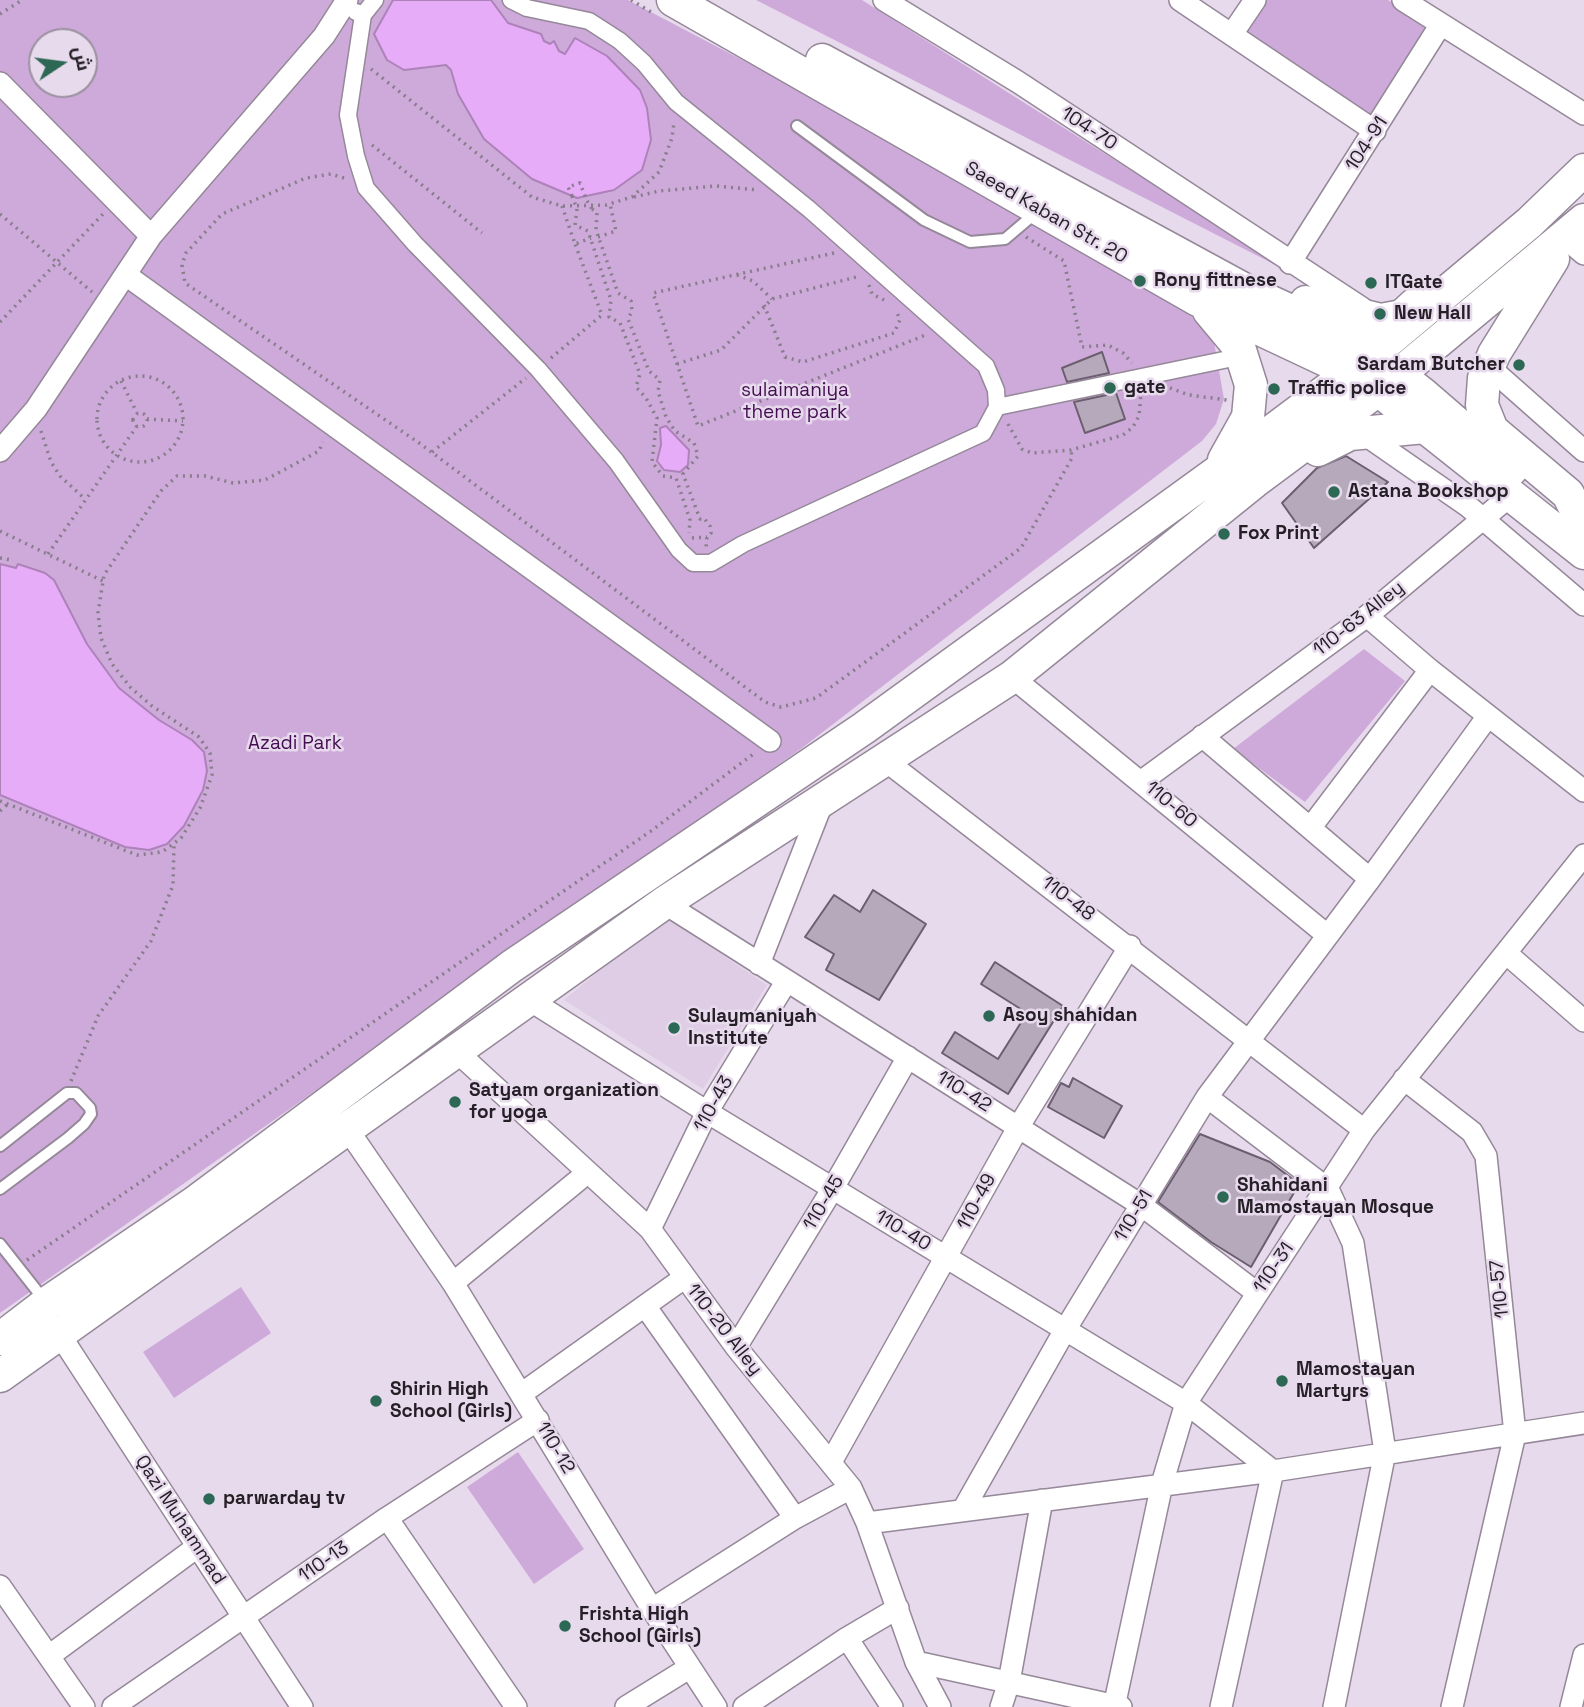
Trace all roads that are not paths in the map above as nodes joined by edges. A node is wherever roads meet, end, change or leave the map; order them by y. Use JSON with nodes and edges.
{"nodes":[{"id":1,"x":375,"y":0,"type":"edge"},
{"id":2,"x":511,"y":0,"type":"edge"},
{"id":3,"x":673,"y":0,"type":"edge"},
{"id":4,"x":710,"y":0,"type":"edge"},
{"id":5,"x":1180,"y":0,"type":"edge"},
{"id":6,"x":1255,"y":0,"type":"edge"},
{"id":7,"x":1403,"y":0,"type":"edge"},
{"id":8,"x":891,"y":2,"type":"edge"},
{"id":9,"x":351,"y":7,"type":"edge"},
{"id":10,"x":1441,"y":24,"type":"junction"},
{"id":11,"x":1232,"y":34,"type":"junction"},
{"id":12,"x":0,"y":83,"type":"edge"},
{"id":13,"x":1584,"y":114,"type":"edge"},
{"id":14,"x":797,"y":126,"type":"dead end"},
{"id":15,"x":1375,"y":131,"type":"junction"},
{"id":16,"x":1584,"y":170,"type":"edge"},
{"id":17,"x":1040,"y":210,"type":"junction"},
{"id":18,"x":151,"y":236,"type":"junction"},
{"id":19,"x":1577,"y":237,"type":"edge"},
{"id":20,"x":1290,"y":263,"type":"junction"},
{"id":21,"x":1469,"y":271,"type":"junction"},
{"id":22,"x":126,"y":275,"type":"junction"},
{"id":23,"x":1247,"y":291,"type":"junction"},
{"id":24,"x":1198,"y":300,"type":"junction"},
{"id":25,"x":1381,"y":320,"type":"junction"},
{"id":26,"x":1243,"y":356,"type":"junction"},
{"id":27,"x":1488,"y":366,"type":"junction"},
{"id":28,"x":1375,"y":373,"type":"junction"},
{"id":29,"x":997,"y":407,"type":"junction"},
{"id":30,"x":1425,"y":427,"type":"junction"},
{"id":31,"x":1361,"y":432,"type":"junction"},
{"id":32,"x":0,"y":451,"type":"edge"},
{"id":33,"x":1584,"y":451,"type":"edge"},
{"id":34,"x":1216,"y":473,"type":"junction"},
{"id":35,"x":1254,"y":482,"type":"junction"},
{"id":36,"x":1510,"y":496,"type":"junction"},
{"id":37,"x":1485,"y":519,"type":"junction"},
{"id":38,"x":1584,"y":526,"type":"edge"},
{"id":39,"x":1584,"y":532,"type":"edge"},
{"id":40,"x":1584,"y":553,"type":"edge"},
{"id":41,"x":1584,"y":605,"type":"edge"},
{"id":42,"x":1367,"y":616,"type":"junction"},
{"id":43,"x":1430,"y":670,"type":"junction"},
{"id":44,"x":1012,"y":677,"type":"junction"},
{"id":45,"x":1488,"y":716,"type":"junction"},
{"id":46,"x":1202,"y":736,"type":"junction"},
{"id":47,"x":770,"y":741,"type":"road end"},
{"id":48,"x":886,"y":761,"type":"junction"},
{"id":49,"x":1142,"y":781,"type":"junction"},
{"id":50,"x":1584,"y":791,"type":"edge"},
{"id":51,"x":823,"y":801,"type":"junction"},
{"id":52,"x":1311,"y":827,"type":"junction"},
{"id":53,"x":1584,"y":855,"type":"edge"},
{"id":54,"x":1370,"y":880,"type":"junction"},
{"id":55,"x":664,"y":903,"type":"junction"},
{"id":56,"x":1327,"y":935,"type":"junction"},
{"id":57,"x":1130,"y":946,"type":"junction"},
{"id":58,"x":1507,"y":954,"type":"junction"},
{"id":59,"x":759,"y":964,"type":"junction"},
{"id":60,"x":786,"y":982,"type":"junction"},
{"id":61,"x":528,"y":999,"type":"junction"},
{"id":62,"x":1584,"y":1021,"type":"edge"},
{"id":63,"x":1247,"y":1041,"type":"junction"},
{"id":64,"x":456,"y":1051,"type":"junction"},
{"id":65,"x":393,"y":1053,"type":"junction"},
{"id":66,"x":908,"y":1057,"type":"junction"},
{"id":67,"x":1404,"y":1079,"type":"junction"},
{"id":68,"x":414,"y":1080,"type":"junction"},
{"id":69,"x":1207,"y":1097,"type":"junction"},
{"id":70,"x":708,"y":1112,"type":"junction"},
{"id":71,"x":1019,"y":1126,"type":"junction"},
{"id":72,"x":346,"y":1127,"type":"junction"},
{"id":73,"x":1364,"y":1130,"type":"junction"},
{"id":74,"x":0,"y":1146,"type":"edge"},
{"id":75,"x":587,"y":1173,"type":"junction"},
{"id":76,"x":833,"y":1188,"type":"junction"},
{"id":77,"x":0,"y":1189,"type":"edge"},
{"id":78,"x":1328,"y":1189,"type":"junction"},
{"id":79,"x":1141,"y":1205,"type":"junction"},
{"id":80,"x":650,"y":1229,"type":"junction"},
{"id":81,"x":0,"y":1244,"type":"edge"},
{"id":82,"x":947,"y":1258,"type":"junction"},
{"id":83,"x":684,"y":1278,"type":"junction"},
{"id":84,"x":453,"y":1283,"type":"junction"},
{"id":85,"x":1257,"y":1293,"type":"junction"},
{"id":86,"x":47,"y":1303,"type":"junction"},
{"id":87,"x":645,"y":1306,"type":"junction"},
{"id":88,"x":1065,"y":1331,"type":"junction"},
{"id":89,"x":58,"y":1332,"type":"junction"},
{"id":90,"x":0,"y":1339,"type":"edge"},
{"id":91,"x":736,"y":1347,"type":"junction"},
{"id":92,"x":0,"y":1376,"type":"edge"},
{"id":93,"x":521,"y":1394,"type":"junction"},
{"id":94,"x":1186,"y":1403,"type":"junction"},
{"id":95,"x":538,"y":1420,"type":"junction"},
{"id":96,"x":1584,"y":1423,"type":"edge"},
{"id":97,"x":1515,"y":1434,"type":"junction"},
{"id":98,"x":1385,"y":1452,"type":"junction"},
{"id":99,"x":831,"y":1462,"type":"junction"},
{"id":100,"x":1273,"y":1471,"type":"junction"},
{"id":101,"x":1162,"y":1483,"type":"junction"},
{"id":102,"x":851,"y":1488,"type":"junction"},
{"id":103,"x":1042,"y":1500,"type":"junction"},
{"id":104,"x":963,"y":1510,"type":"junction"},
{"id":105,"x":387,"y":1518,"type":"junction"},
{"id":106,"x":794,"y":1518,"type":"junction"},
{"id":107,"x":867,"y":1523,"type":"junction"},
{"id":108,"x":197,"y":1547,"type":"junction"},
{"id":109,"x":0,"y":1586,"type":"edge"},
{"id":110,"x":898,"y":1608,"type":"junction"},
{"id":111,"x":652,"y":1609,"type":"junction"},
{"id":112,"x":244,"y":1618,"type":"junction"},
{"id":113,"x":847,"y":1638,"type":"junction"},
{"id":114,"x":1584,"y":1655,"type":"edge"},
{"id":115,"x":48,"y":1656,"type":"junction"},
{"id":116,"x":916,"y":1662,"type":"junction"},
{"id":117,"x":689,"y":1668,"type":"junction"},
{"id":118,"x":1009,"y":1682,"type":"junction"},
{"id":119,"x":1117,"y":1706,"type":"edge"},
{"id":120,"x":84,"y":1707,"type":"edge"},
{"id":121,"x":113,"y":1707,"type":"edge"},
{"id":122,"x":302,"y":1707,"type":"edge"},
{"id":123,"x":516,"y":1707,"type":"edge"},
{"id":124,"x":626,"y":1707,"type":"edge"},
{"id":125,"x":716,"y":1707,"type":"edge"},
{"id":126,"x":744,"y":1707,"type":"edge"},
{"id":127,"x":891,"y":1707,"type":"edge"},
{"id":128,"x":940,"y":1707,"type":"edge"},
{"id":129,"x":1001,"y":1707,"type":"edge"},
{"id":130,"x":1222,"y":1707,"type":"edge"},
{"id":131,"x":1334,"y":1707,"type":"edge"},
{"id":132,"x":1452,"y":1707,"type":"edge"},
{"id":133,"x":1571,"y":1707,"type":"edge"}],
"edges":[{"from":1,"to":9,"type":"street"},
{"from":2,"to":29,"type":"street"},
{"from":3,"to":17,"type":"main road","name":"Saeed Kaban Str. 20"},
{"from":4,"to":23,"type":"main road","name":"Saeed Kaban Str. 20"},
{"from":5,"to":11,"type":"street"},
{"from":6,"to":11,"type":"street"},
{"from":7,"to":10,"type":"street"},
{"from":8,"to":20,"type":"street","name":"104-70"},
{"from":9,"to":18,"type":"street"},
{"from":9,"to":29,"type":"street"},
{"from":10,"to":13,"type":"street"},
{"from":10,"to":15,"type":"street","name":"104-91"},
{"from":11,"to":15,"type":"street"},
{"from":12,"to":18,"type":"street"},
{"from":14,"to":17,"type":"lane"},
{"from":15,"to":20,"type":"street","name":"104-91"},
{"from":16,"to":21,"type":"main road"},
{"from":17,"to":24,"type":"main road","name":"Saeed Kaban Str. 20"},
{"from":18,"to":22,"type":"street"},
{"from":19,"to":27,"type":"main road"},
{"from":19,"to":28,"type":"main road"},
{"from":20,"to":25,"type":"street","name":"104-70"},
{"from":21,"to":25,"type":"main road"},
{"from":21,"to":28,"type":"main road"},
{"from":22,"to":32,"type":"street"},
{"from":22,"to":47,"type":"street"},
{"from":23,"to":25,"type":"main road"},
{"from":23,"to":28,"type":"main road","name":"Saeed Kaban Str. 20"},
{"from":24,"to":26,"type":"main road"},
{"from":24,"to":28,"type":"main road","name":"Saeed Kaban Str. 20"},
{"from":26,"to":29,"type":"street"},
{"from":26,"to":34,"type":"main road"},
{"from":27,"to":33,"type":"street"},
{"from":27,"to":38,"type":"main road"},
{"from":28,"to":30,"type":"main road","name":"Saeed Kaban Str. 20"},
{"from":28,"to":34,"type":"main road"},
{"from":28,"to":35,"type":"main road"},
{"from":28,"to":39,"type":"main road","name":"Saeed Kaban Str. 20"},
{"from":30,"to":31,"type":"main road"},
{"from":30,"to":36,"type":"main road","name":"Saeed Kaban Str. 20"},
{"from":31,"to":35,"type":"main road"},
{"from":31,"to":37,"type":"street"},
{"from":34,"to":65,"type":"main road"},
{"from":35,"to":44,"type":"main road"},
{"from":36,"to":37,"type":"street","name":"110-63 Alley"},
{"from":36,"to":40,"type":"main road","name":"Saeed Kaban Str. 20"},
{"from":37,"to":41,"type":"street"},
{"from":37,"to":42,"type":"street","name":"110-63 Alley"},
{"from":42,"to":43,"type":"street"},
{"from":42,"to":46,"type":"street","name":"110-63 Alley"},
{"from":43,"to":45,"type":"street"},
{"from":43,"to":52,"type":"street"},
{"from":44,"to":48,"type":"main road"},
{"from":44,"to":49,"type":"street","name":"110-60"},
{"from":45,"to":50,"type":"street"},
{"from":45,"to":54,"type":"street","name":"110-51"},
{"from":46,"to":49,"type":"street","name":"110-63 Alley"},
{"from":46,"to":52,"type":"street"},
{"from":48,"to":51,"type":"main road"},
{"from":48,"to":57,"type":"street","name":"110-48"},
{"from":49,"to":56,"type":"street","name":"110-60"},
{"from":51,"to":55,"type":"main road"},
{"from":51,"to":59,"type":"street"},
{"from":52,"to":54,"type":"street"},
{"from":53,"to":58,"type":"street","name":"110-31"},
{"from":54,"to":56,"type":"street","name":"110-51"},
{"from":55,"to":59,"type":"street","name":"110-42"},
{"from":55,"to":61,"type":"main road"},
{"from":56,"to":63,"type":"street","name":"110-51"},
{"from":57,"to":63,"type":"street","name":"110-48"},
{"from":57,"to":71,"type":"street","name":"110-49"},
{"from":58,"to":62,"type":"street"},
{"from":58,"to":67,"type":"street","name":"110-31"},
{"from":59,"to":60,"type":"street","name":"110-42"},
{"from":60,"to":66,"type":"street","name":"110-42"},
{"from":60,"to":70,"type":"street","name":"110-43"},
{"from":61,"to":64,"type":"main road"},
{"from":61,"to":70,"type":"street","name":"110-40"},
{"from":63,"to":69,"type":"street","name":"110-51"},
{"from":63,"to":73,"type":"street","name":"110-48"},
{"from":64,"to":68,"type":"main road"},
{"from":64,"to":75,"type":"street","name":"110-20 Alley"},
{"from":65,"to":68,"type":"main road"},
{"from":65,"to":86,"type":"main road"},
{"from":66,"to":71,"type":"street","name":"110-42"},
{"from":66,"to":76,"type":"street","name":"110-45"},
{"from":67,"to":73,"type":"street","name":"110-31"},
{"from":67,"to":97,"type":"street","name":"110-57"},
{"from":68,"to":72,"type":"main road"},
{"from":69,"to":78,"type":"street"},
{"from":69,"to":79,"type":"street","name":"110-51"},
{"from":70,"to":76,"type":"street","name":"110-40"},
{"from":70,"to":80,"type":"street","name":"110-43"},
{"from":71,"to":79,"type":"street","name":"110-42"},
{"from":71,"to":82,"type":"street","name":"110-49"},
{"from":72,"to":84,"type":"street","name":"110-12"},
{"from":72,"to":89,"type":"main road"},
{"from":73,"to":78,"type":"street","name":"110-31"},
{"from":74,"to":77,"type":"lane"},
{"from":75,"to":80,"type":"street","name":"110-20 Alley"},
{"from":75,"to":84,"type":"street"},
{"from":76,"to":82,"type":"street","name":"110-40"},
{"from":76,"to":91,"type":"street","name":"110-45"},
{"from":78,"to":85,"type":"street","name":"110-31"},
{"from":78,"to":98,"type":"street"},
{"from":79,"to":85,"type":"street","name":"110-42"},
{"from":79,"to":88,"type":"street","name":"110-51"},
{"from":80,"to":83,"type":"street","name":"110-20 Alley"},
{"from":81,"to":86,"type":"lane"},
{"from":82,"to":88,"type":"street","name":"110-40"},
{"from":82,"to":99,"type":"street","name":"110-49"},
{"from":83,"to":87,"type":"street"},
{"from":83,"to":91,"type":"street","name":"110-20 Alley"},
{"from":84,"to":93,"type":"street","name":"110-12"},
{"from":85,"to":94,"type":"street","name":"110-31"},
{"from":86,"to":90,"type":"main road"},
{"from":87,"to":93,"type":"street"},
{"from":87,"to":106,"type":"street"},
{"from":88,"to":94,"type":"street","name":"110-40"},
{"from":88,"to":104,"type":"street","name":"110-51"},
{"from":89,"to":92,"type":"main road"},
{"from":89,"to":108,"type":"street","name":"Qazi Muhammad"},
{"from":91,"to":99,"type":"street","name":"110-20 Alley"},
{"from":93,"to":95,"type":"street","name":"110-12"},
{"from":94,"to":100,"type":"street","name":"110-40"},
{"from":94,"to":101,"type":"street","name":"110-31"},
{"from":95,"to":105,"type":"street","name":"110-13"},
{"from":95,"to":111,"type":"street","name":"110-12"},
{"from":96,"to":97,"type":"street"},
{"from":97,"to":98,"type":"street"},
{"from":97,"to":132,"type":"street","name":"110-57"},
{"from":98,"to":100,"type":"street"},
{"from":98,"to":131,"type":"street"},
{"from":99,"to":102,"type":"street","name":"110-20 Alley"},
{"from":100,"to":101,"type":"street"},
{"from":100,"to":130,"type":"street"},
{"from":101,"to":103,"type":"street"},
{"from":101,"to":119,"type":"street","name":"110-31"},
{"from":102,"to":106,"type":"street"},
{"from":102,"to":107,"type":"street","name":"110-20 Alley"},
{"from":103,"to":104,"type":"street"},
{"from":103,"to":118,"type":"street"},
{"from":104,"to":107,"type":"street"},
{"from":105,"to":112,"type":"street","name":"110-13"},
{"from":105,"to":123,"type":"street"},
{"from":106,"to":111,"type":"street"},
{"from":107,"to":110,"type":"street","name":"110-20 Alley"},
{"from":108,"to":112,"type":"street","name":"Qazi Muhammad"},
{"from":108,"to":115,"type":"street"},
{"from":109,"to":115,"type":"street"},
{"from":110,"to":113,"type":"street"},
{"from":110,"to":116,"type":"street","name":"110-20 Alley"},
{"from":111,"to":117,"type":"street","name":"110-12"},
{"from":112,"to":121,"type":"street","name":"110-13"},
{"from":112,"to":122,"type":"street","name":"Qazi Muhammad"},
{"from":113,"to":126,"type":"street"},
{"from":113,"to":127,"type":"street"},
{"from":114,"to":133,"type":"street"},
{"from":115,"to":120,"type":"street"},
{"from":116,"to":118,"type":"street"},
{"from":116,"to":128,"type":"street","name":"110-20 Alley"},
{"from":117,"to":124,"type":"street"},
{"from":117,"to":125,"type":"street","name":"110-12"},
{"from":118,"to":119,"type":"street"},
{"from":118,"to":129,"type":"street"}]}
